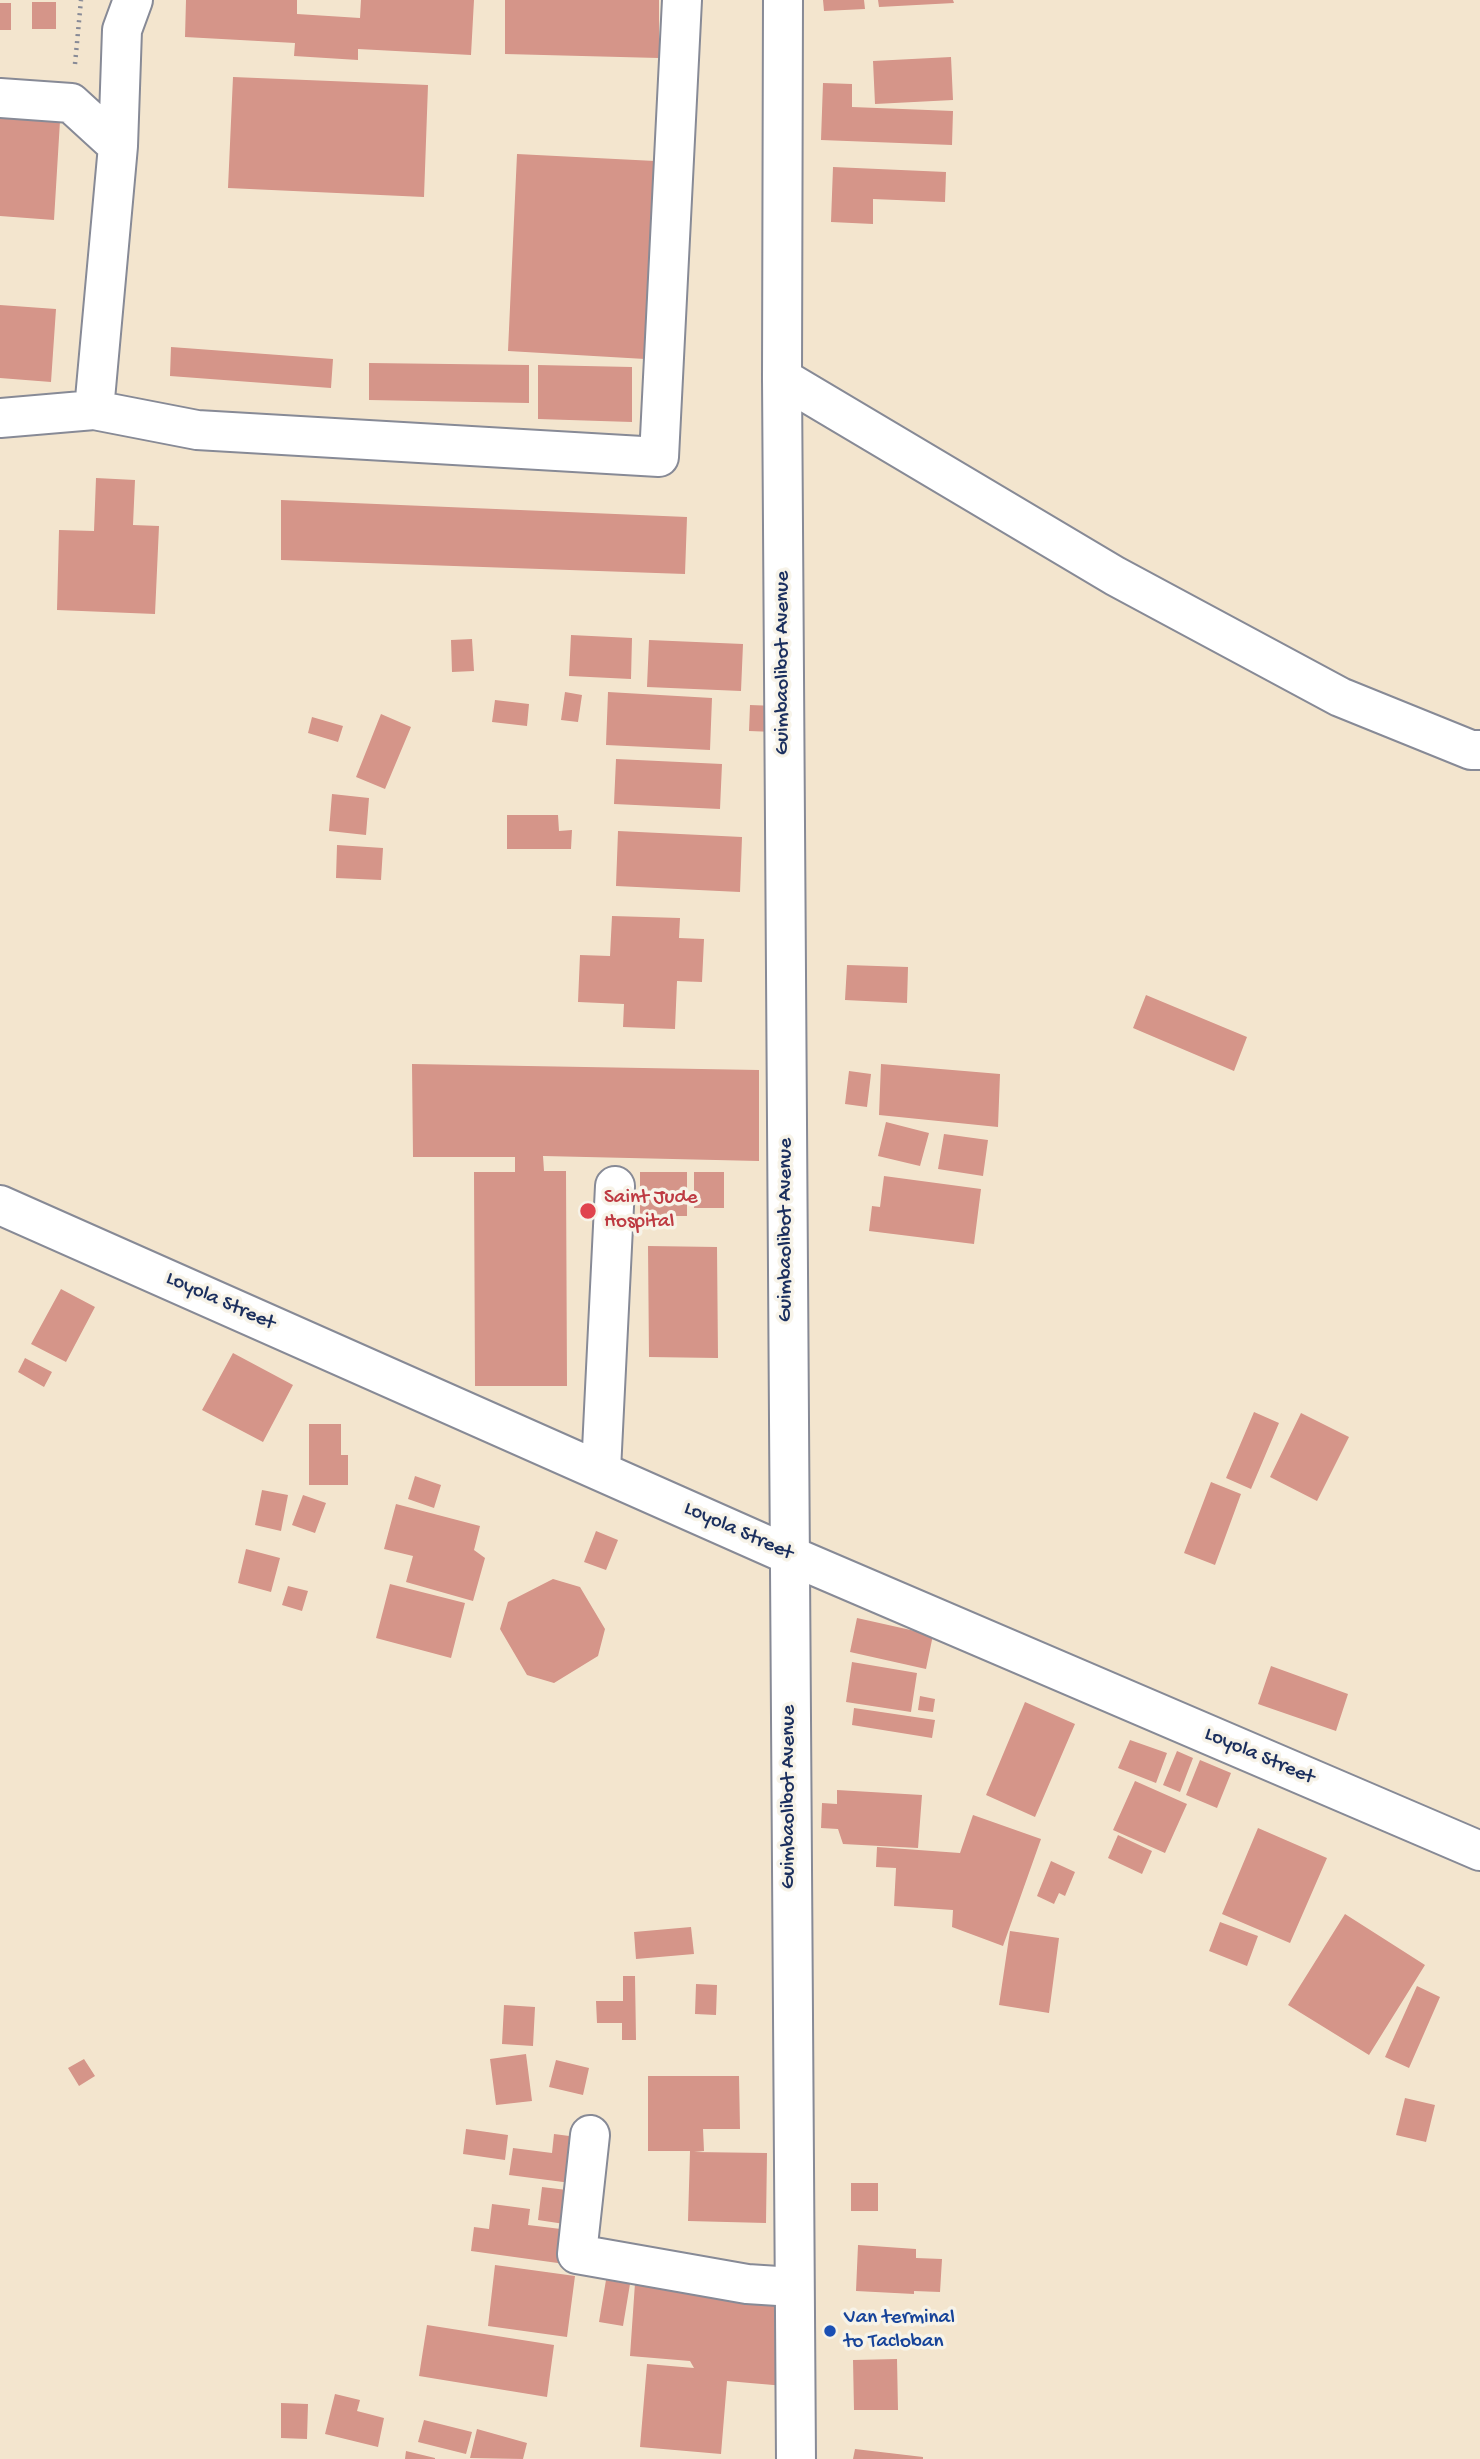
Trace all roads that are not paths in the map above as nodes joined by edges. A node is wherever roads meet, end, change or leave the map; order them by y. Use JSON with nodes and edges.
{"nodes":[{"id":1,"x":133,"y":0,"type":"edge"},
{"id":2,"x":682,"y":0,"type":"edge"},
{"id":3,"x":783,"y":0,"type":"edge"},
{"id":4,"x":0,"y":98,"type":"edge"},
{"id":5,"x":118,"y":146,"type":"junction"},
{"id":6,"x":782,"y":378,"type":"junction"},
{"id":7,"x":94,"y":410,"type":"junction"},
{"id":8,"x":0,"y":418,"type":"edge"},
{"id":9,"x":1480,"y":750,"type":"edge"},
{"id":10,"x":615,"y":1186,"type":"dead end"},
{"id":11,"x":0,"y":1205,"type":"edge"},
{"id":12,"x":601,"y":1470,"type":"junction"},
{"id":13,"x":789,"y":1555,"type":"junction"},
{"id":14,"x":1480,"y":1851,"type":"edge"},
{"id":15,"x":590,"y":2135,"type":"dead end"},
{"id":16,"x":794,"y":2287,"type":"junction"},
{"id":17,"x":796,"y":2459,"type":"edge"}],
"edges":[{"from":1,"to":5,"type":"street"},
{"from":2,"to":7,"type":"street"},
{"from":3,"to":6,"type":"street","name":"Guimbaolibot Avenue"},
{"from":4,"to":5,"type":"street"},
{"from":5,"to":7,"type":"street"},
{"from":6,"to":9,"type":"street"},
{"from":6,"to":13,"type":"street","name":"Guimbaolibot Avenue"},
{"from":7,"to":8,"type":"street"},
{"from":10,"to":12,"type":"street"},
{"from":11,"to":12,"type":"street","name":"Loyola Street"},
{"from":12,"to":13,"type":"street","name":"Loyola Street"},
{"from":13,"to":14,"type":"street","name":"Loyola Street"},
{"from":13,"to":16,"type":"street","name":"Guimbaolibot Avenue"},
{"from":15,"to":16,"type":"street"},
{"from":16,"to":17,"type":"street","name":"Guimbaolibot Avenue"}]}
